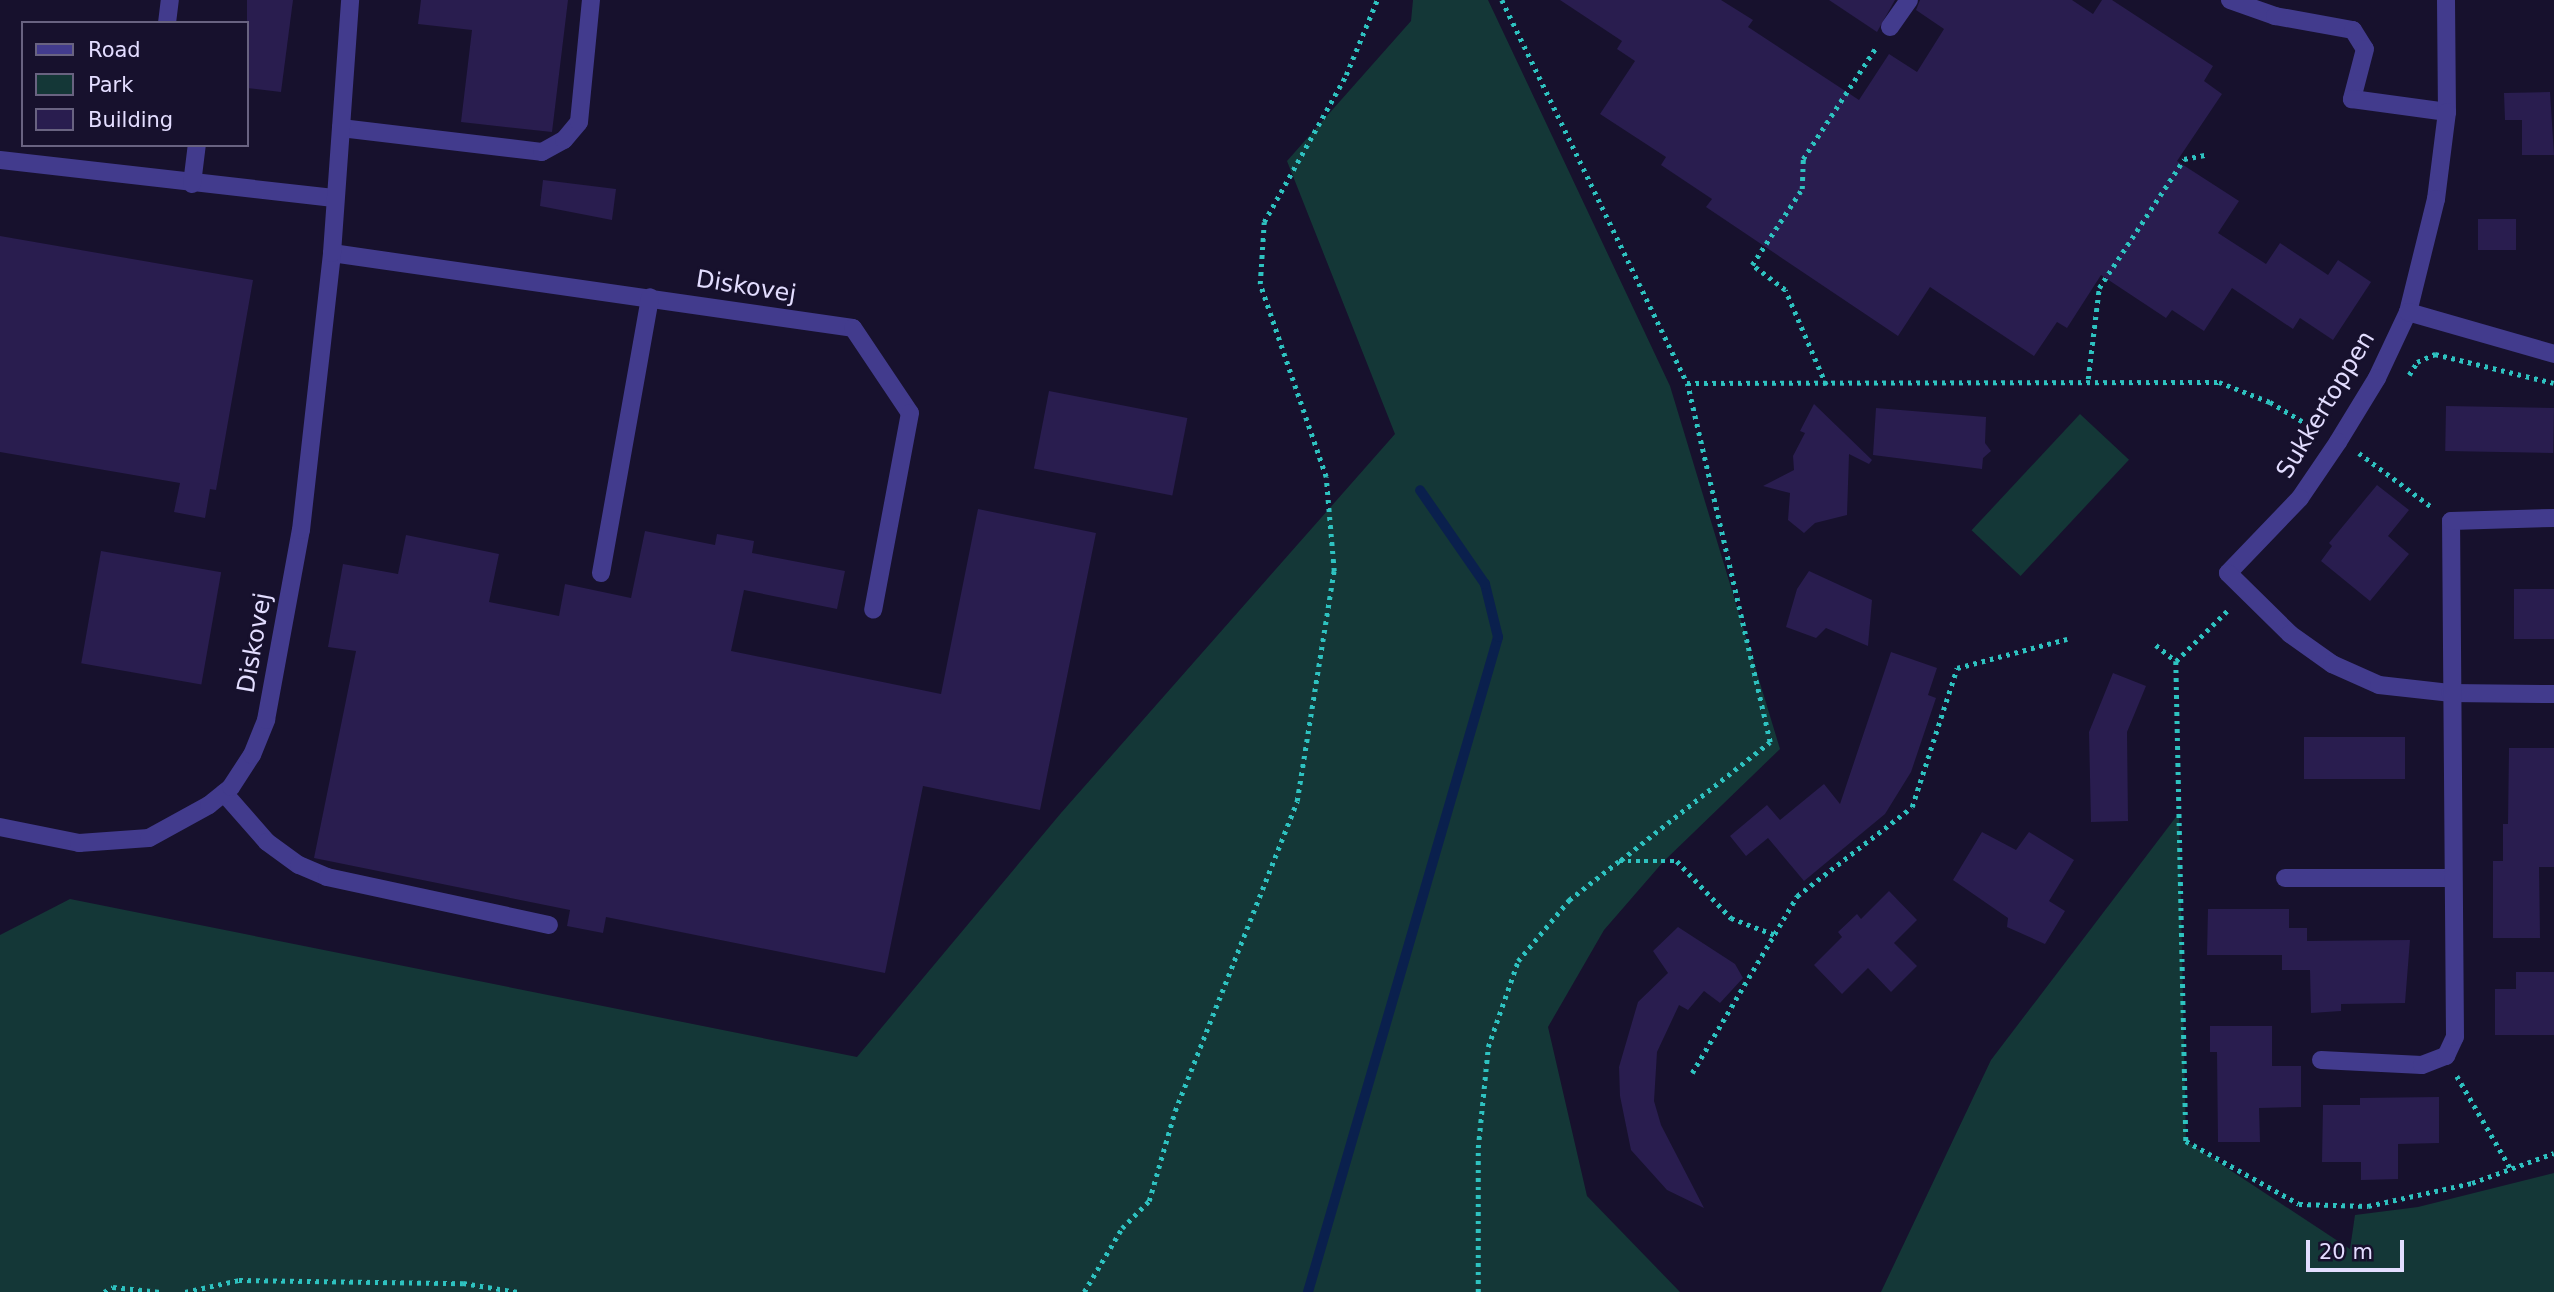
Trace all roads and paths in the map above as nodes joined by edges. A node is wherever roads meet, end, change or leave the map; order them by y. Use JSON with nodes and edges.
{"nodes":[{"id":1,"x":170,"y":0,"type":"edge"},
{"id":2,"x":350,"y":0,"type":"edge"},
{"id":3,"x":591,"y":0,"type":"edge"},
{"id":4,"x":1377,"y":0,"type":"edge"},
{"id":5,"x":1502,"y":0,"type":"edge"},
{"id":6,"x":1909,"y":0,"type":"edge"},
{"id":7,"x":2230,"y":0,"type":"edge"},
{"id":8,"x":2446,"y":0,"type":"edge"},
{"id":9,"x":167,"y":21,"type":"edge"},
{"id":10,"x":1890,"y":27,"type":"joint"},
{"id":11,"x":2447,"y":112,"type":"junction"},
{"id":12,"x":341,"y":128,"type":"junction"},
{"id":13,"x":197,"y":147,"type":"edge"},
{"id":14,"x":2209,"y":154,"type":"dead end"},
{"id":15,"x":0,"y":160,"type":"edge"},
{"id":16,"x":192,"y":184,"type":"junction"},
{"id":17,"x":334,"y":198,"type":"junction"},
{"id":18,"x":332,"y":253,"type":"junction"},
{"id":19,"x":650,"y":297,"type":"junction"},
{"id":20,"x":2408,"y":312,"type":"junction"},
{"id":21,"x":2554,"y":354,"type":"edge"},
{"id":22,"x":2088,"y":379,"type":"junction"},
{"id":23,"x":1688,"y":383,"type":"junction"},
{"id":24,"x":2554,"y":383,"type":"edge"},
{"id":25,"x":1826,"y":385,"type":"junction"},
{"id":26,"x":2403,"y":385,"type":"dead end"},
{"id":27,"x":2338,"y":442,"type":"junction"},
{"id":28,"x":2368,"y":442,"type":"dead end"},
{"id":29,"x":2361,"y":454,"type":"junction"},
{"id":30,"x":2353,"y":464,"type":"dead end"},
{"id":31,"x":2554,"y":518,"type":"edge"},
{"id":32,"x":2451,"y":521,"type":"junction"},
{"id":33,"x":601,"y":573,"type":"dead end"},
{"id":34,"x":2247,"y":591,"type":"junction"},
{"id":35,"x":873,"y":610,"type":"dead end"},
{"id":36,"x":2067,"y":639,"type":"dead end"},
{"id":37,"x":2156,"y":645,"type":"dead end"},
{"id":38,"x":2176,"y":661,"type":"junction"},
{"id":39,"x":2450,"y":693,"type":"junction"},
{"id":40,"x":2554,"y":694,"type":"edge"},
{"id":41,"x":224,"y":793,"type":"junction"},
{"id":42,"x":0,"y":827,"type":"edge"},
{"id":43,"x":1619,"y":861,"type":"junction"},
{"id":44,"x":2286,"y":878,"type":"dead end"},
{"id":45,"x":2452,"y":878,"type":"junction"},
{"id":46,"x":549,"y":925,"type":"dead end"},
{"id":47,"x":1774,"y":935,"type":"junction"},
{"id":48,"x":2446,"y":1056,"type":"junction"},
{"id":49,"x":2320,"y":1060,"type":"dead end"},
{"id":50,"x":1692,"y":1073,"type":"dead end"},
{"id":51,"x":2554,"y":1153,"type":"edge"},
{"id":52,"x":2511,"y":1169,"type":"junction"},
{"id":53,"x":104,"y":1292,"type":"edge"},
{"id":54,"x":161,"y":1292,"type":"edge"},
{"id":55,"x":185,"y":1292,"type":"edge"},
{"id":56,"x":518,"y":1292,"type":"edge"},
{"id":57,"x":1084,"y":1292,"type":"edge"},
{"id":58,"x":1478,"y":1292,"type":"edge"}],
"edges":[{"from":1,"to":9,"type":"street"},
{"from":2,"to":12,"type":"street","name":"Diskovej"},
{"from":3,"to":12,"type":"street"},
{"from":4,"to":57,"type":"path"},
{"from":5,"to":23,"type":"path"},
{"from":6,"to":10,"type":"street"},
{"from":7,"to":11,"type":"street"},
{"from":8,"to":11,"type":"street","name":"Sukkertoppen"},
{"from":10,"to":25,"type":"path"},
{"from":11,"to":20,"type":"street","name":"Sukkertoppen"},
{"from":12,"to":17,"type":"street","name":"Diskovej"},
{"from":13,"to":16,"type":"street"},
{"from":14,"to":22,"type":"path"},
{"from":15,"to":16,"type":"street"},
{"from":16,"to":17,"type":"street"},
{"from":17,"to":18,"type":"street","name":"Diskovej"},
{"from":18,"to":19,"type":"street","name":"Diskovej"},
{"from":18,"to":41,"type":"street","name":"Diskovej"},
{"from":19,"to":33,"type":"street"},
{"from":19,"to":35,"type":"street","name":"Diskovej"},
{"from":20,"to":21,"type":"street"},
{"from":20,"to":27,"type":"street","name":"Sukkertoppen"},
{"from":22,"to":25,"type":"path"},
{"from":22,"to":27,"type":"path"},
{"from":23,"to":25,"type":"path"},
{"from":23,"to":43,"type":"path"},
{"from":24,"to":26,"type":"path"},
{"from":27,"to":29,"type":"path"},
{"from":27,"to":34,"type":"street","name":"Sukkertoppen"},
{"from":28,"to":29,"type":"path"},
{"from":29,"to":30,"type":"path"},
{"from":29,"to":32,"type":"path"},
{"from":31,"to":32,"type":"street"},
{"from":32,"to":39,"type":"street"},
{"from":34,"to":38,"type":"path"},
{"from":34,"to":39,"type":"street","name":"Sukkertoppen"},
{"from":36,"to":47,"type":"path"},
{"from":37,"to":38,"type":"path"},
{"from":38,"to":52,"type":"path"},
{"from":39,"to":40,"type":"street","name":"Sukkertoppen"},
{"from":39,"to":45,"type":"street"},
{"from":41,"to":42,"type":"street","name":"Diskovej"},
{"from":41,"to":46,"type":"street"},
{"from":43,"to":47,"type":"path"},
{"from":43,"to":58,"type":"path"},
{"from":44,"to":45,"type":"street"},
{"from":45,"to":48,"type":"street"},
{"from":47,"to":50,"type":"path"},
{"from":48,"to":49,"type":"street"},
{"from":48,"to":52,"type":"path"},
{"from":51,"to":52,"type":"path"},
{"from":53,"to":54,"type":"path"},
{"from":55,"to":56,"type":"path"}]}
